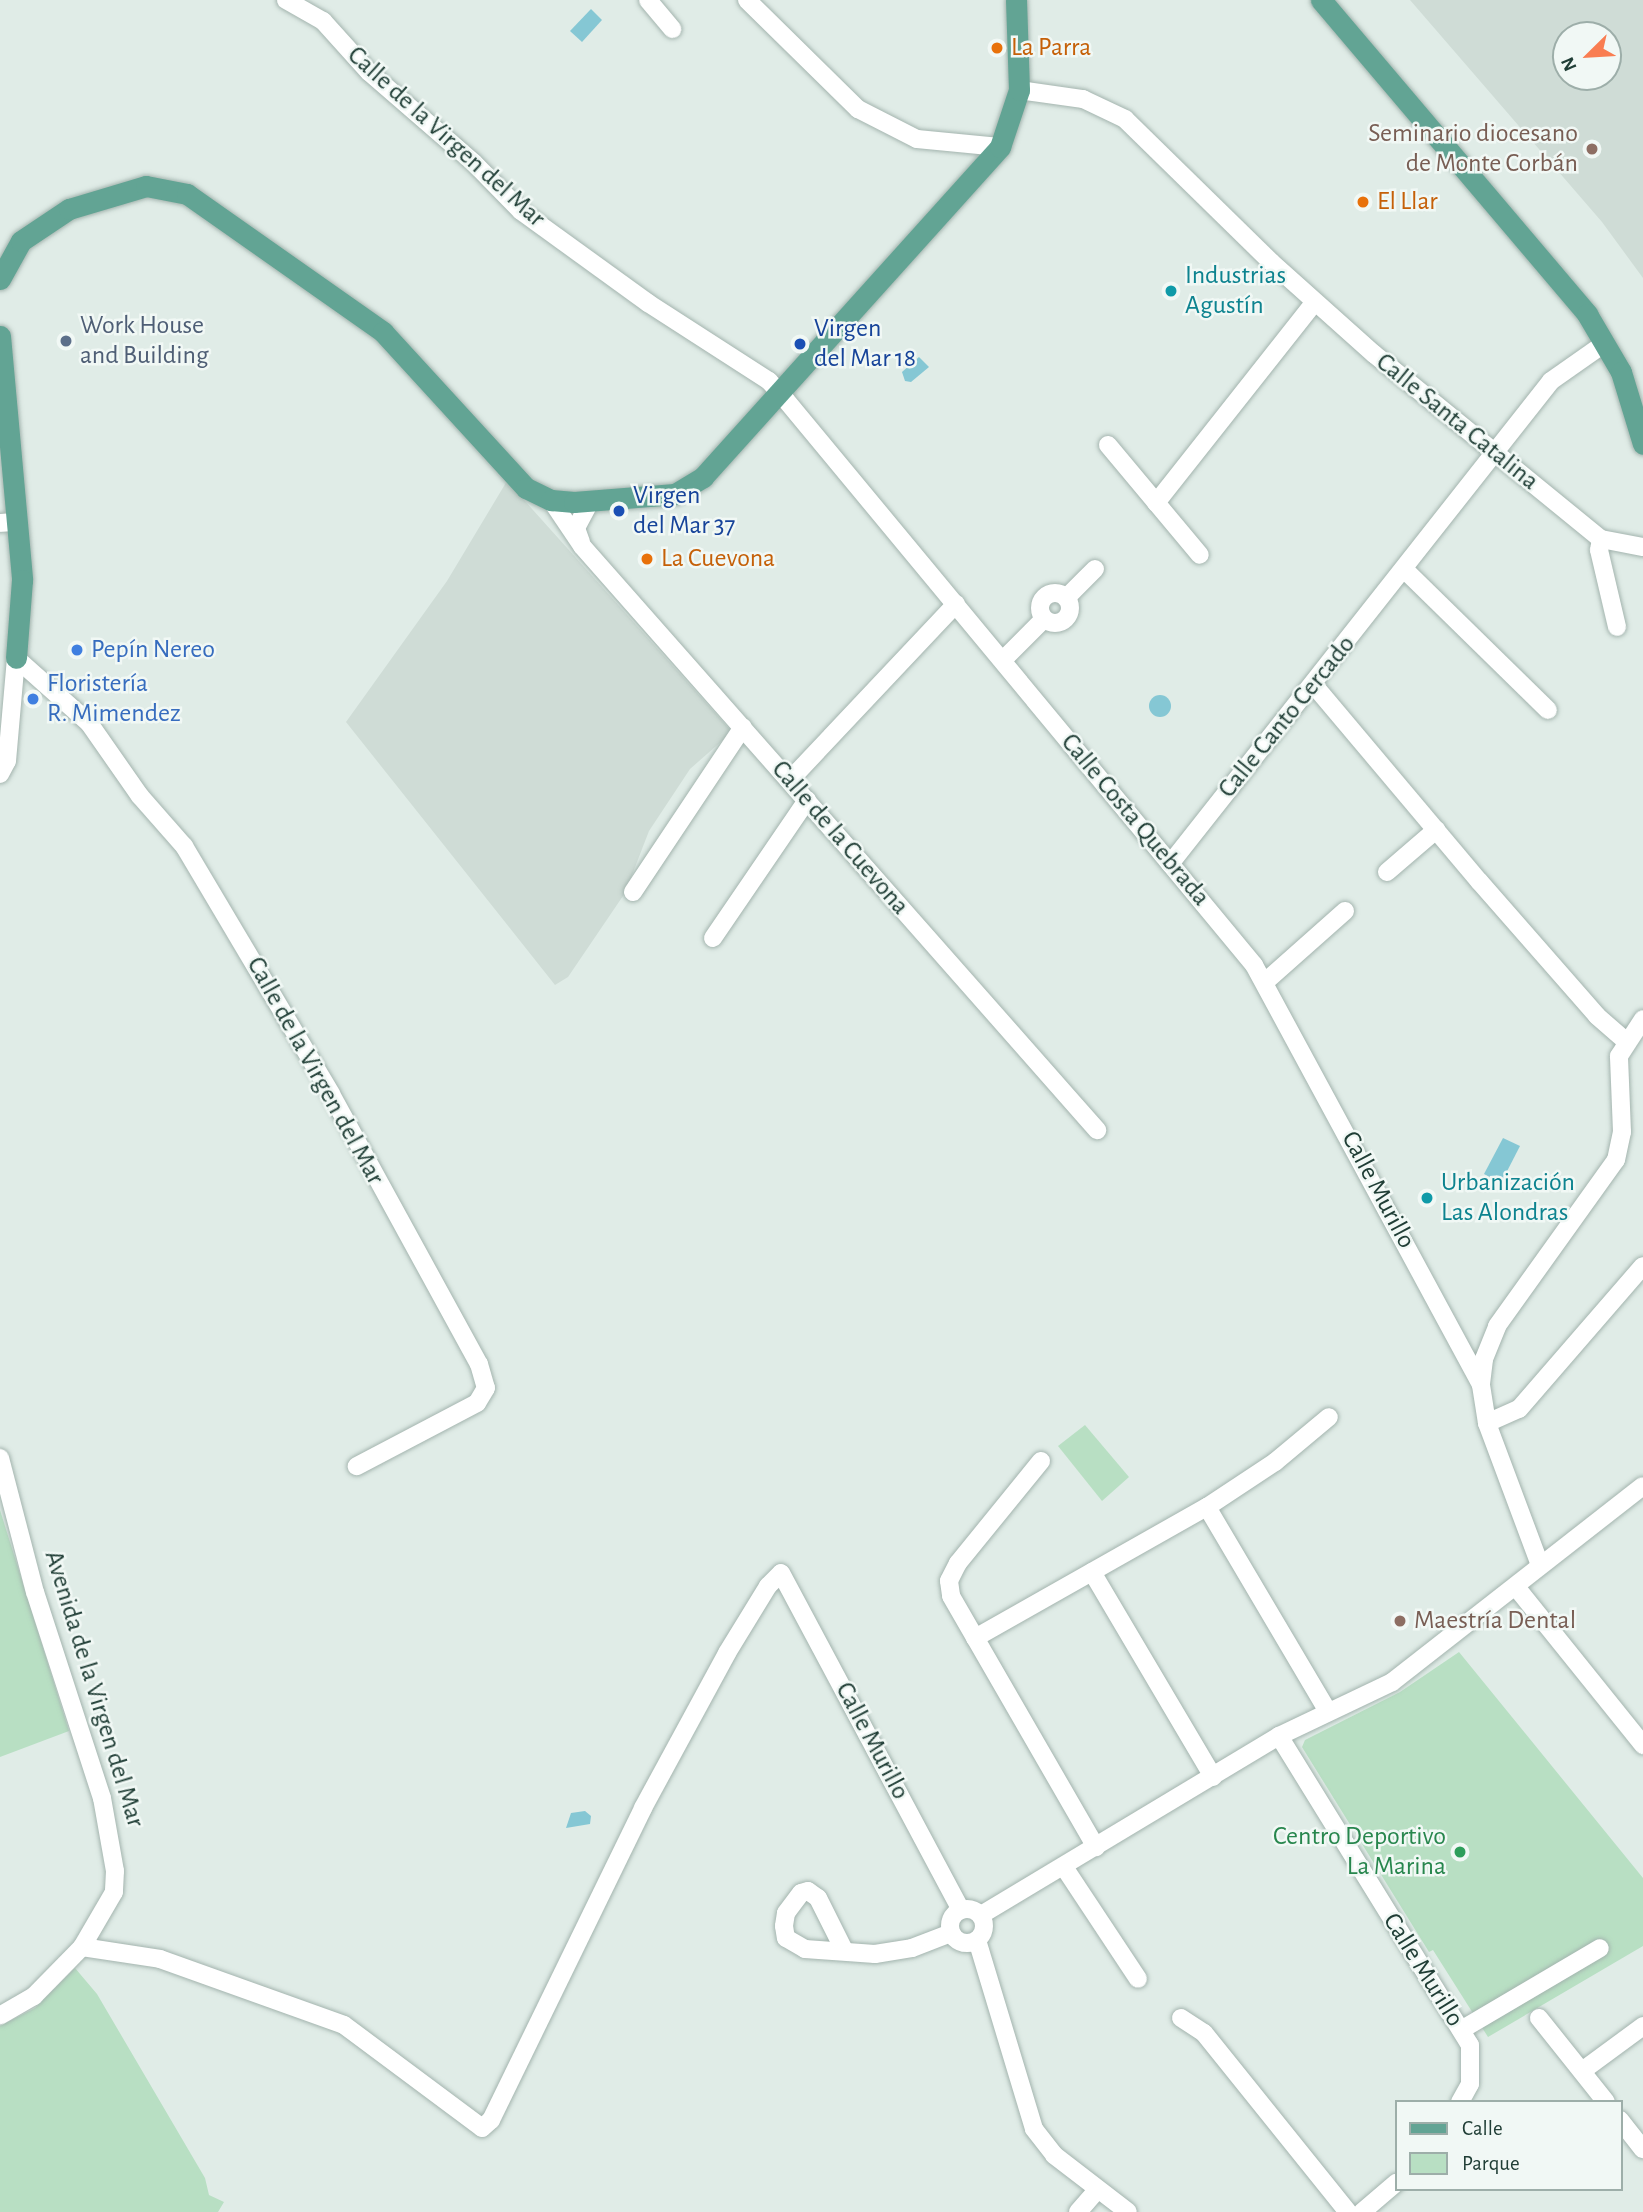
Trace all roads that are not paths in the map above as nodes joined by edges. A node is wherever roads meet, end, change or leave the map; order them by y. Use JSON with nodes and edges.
{"nodes":[{"id":1,"x":286,"y":0,"type":"edge"},
{"id":2,"x":648,"y":0,"type":"edge"},
{"id":3,"x":747,"y":0,"type":"edge"},
{"id":4,"x":1016,"y":0,"type":"edge"},
{"id":5,"x":1321,"y":0,"type":"edge"},
{"id":6,"x":672,"y":29,"type":"dead end"},
{"id":7,"x":1019,"y":90,"type":"junction"},
{"id":8,"x":1000,"y":147,"type":"junction"},
{"id":9,"x":0,"y":279,"type":"edge"},
{"id":10,"x":1315,"y":302,"type":"junction"},
{"id":11,"x":0,"y":336,"type":"edge"},
{"id":12,"x":1602,"y":337,"type":"junction"},
{"id":13,"x":779,"y":392,"type":"junction"},
{"id":14,"x":1643,"y":444,"type":"edge"},
{"id":15,"x":1108,"y":445,"type":"dead end"},
{"id":16,"x":1494,"y":453,"type":"junction"},
{"id":17,"x":551,"y":500,"type":"junction"},
{"id":18,"x":590,"y":502,"type":"junction"},
{"id":19,"x":1156,"y":503,"type":"junction"},
{"id":20,"x":8,"y":522,"type":"edge"},
{"id":21,"x":1601,"y":539,"type":"junction"},
{"id":22,"x":582,"y":545,"type":"junction"},
{"id":23,"x":1643,"y":547,"type":"edge"},
{"id":24,"x":1200,"y":555,"type":"dead end"},
{"id":25,"x":1095,"y":569,"type":"dead end"},
{"id":26,"x":1405,"y":570,"type":"junction"},
{"id":27,"x":956,"y":604,"type":"junction"},
{"id":28,"x":1617,"y":626,"type":"dead end"},
{"id":29,"x":16,"y":658,"type":"junction"},
{"id":30,"x":1003,"y":660,"type":"junction"},
{"id":31,"x":1314,"y":684,"type":"junction"},
{"id":32,"x":1548,"y":710,"type":"dead end"},
{"id":33,"x":743,"y":727,"type":"junction"},
{"id":34,"x":0,"y":774,"type":"edge"},
{"id":35,"x":790,"y":780,"type":"junction"},
{"id":36,"x":807,"y":800,"type":"junction"},
{"id":37,"x":1436,"y":830,"type":"junction"},
{"id":38,"x":1170,"y":864,"type":"junction"},
{"id":39,"x":1387,"y":872,"type":"dead end"},
{"id":40,"x":633,"y":891,"type":"dead end"},
{"id":41,"x":1345,"y":911,"type":"dead end"},
{"id":42,"x":713,"y":938,"type":"dead end"},
{"id":43,"x":1265,"y":982,"type":"junction"},
{"id":44,"x":1643,"y":1018,"type":"edge"},
{"id":45,"x":1627,"y":1042,"type":"junction"},
{"id":46,"x":1302,"y":1050,"type":"joint"},
{"id":47,"x":1097,"y":1130,"type":"dead end"},
{"id":48,"x":1643,"y":1266,"type":"edge"},
{"id":49,"x":1454,"y":1331,"type":"junction"},
{"id":50,"x":1491,"y":1336,"type":"junction"},
{"id":51,"x":1481,"y":1384,"type":"junction"},
{"id":52,"x":1329,"y":1417,"type":"dead end"},
{"id":53,"x":1487,"y":1423,"type":"junction"},
{"id":54,"x":0,"y":1458,"type":"edge"},
{"id":55,"x":1041,"y":1461,"type":"dead end"},
{"id":56,"x":357,"y":1465,"type":"dead end"},
{"id":57,"x":1641,"y":1491,"type":"edge"},
{"id":58,"x":1207,"y":1507,"type":"junction"},
{"id":59,"x":1540,"y":1564,"type":"junction"},
{"id":60,"x":1092,"y":1572,"type":"junction"},
{"id":61,"x":1516,"y":1587,"type":"junction"},
{"id":62,"x":975,"y":1638,"type":"junction"},
{"id":63,"x":1328,"y":1712,"type":"junction"},
{"id":64,"x":1279,"y":1736,"type":"junction"},
{"id":65,"x":1643,"y":1745,"type":"edge"},
{"id":66,"x":1213,"y":1777,"type":"junction"},
{"id":67,"x":1096,"y":1847,"type":"junction"},
{"id":68,"x":1064,"y":1867,"type":"junction"},
{"id":69,"x":961,"y":1910,"type":"junction"},
{"id":70,"x":981,"y":1915,"type":"junction"},
{"id":71,"x":951,"y":1933,"type":"junction"},
{"id":72,"x":977,"y":1940,"type":"junction"},
{"id":73,"x":82,"y":1947,"type":"junction"},
{"id":74,"x":1600,"y":1948,"type":"dead end"},
{"id":75,"x":845,"y":1950,"type":"dead end"},
{"id":76,"x":1138,"y":1979,"type":"dead end"},
{"id":77,"x":0,"y":2016,"type":"edge"},
{"id":78,"x":1181,"y":2018,"type":"dead end"},
{"id":79,"x":1539,"y":2018,"type":"dead end"},
{"id":80,"x":1643,"y":2026,"type":"edge"},
{"id":81,"x":1461,"y":2030,"type":"junction"},
{"id":82,"x":1582,"y":2071,"type":"junction"},
{"id":83,"x":1461,"y":2100,"type":"edge"},
{"id":84,"x":1604,"y":2100,"type":"edge"},
{"id":85,"x":1622,"y":2123,"type":"edge"},
{"id":86,"x":1643,"y":2149,"type":"edge"},
{"id":87,"x":1394,"y":2185,"type":"edge"},
{"id":88,"x":1098,"y":2189,"type":"junction"},
{"id":89,"x":1078,"y":2212,"type":"edge"},
{"id":90,"x":1128,"y":2212,"type":"edge"},
{"id":91,"x":1348,"y":2212,"type":"edge"},
{"id":92,"x":1362,"y":2212,"type":"edge"}],
"edges":[{"from":1,"to":13,"type":"street","name":"Calle de la Virgen del Mar"},
{"from":2,"to":6,"type":"street"},
{"from":3,"to":8,"type":"street"},
{"from":4,"to":7,"type":"main road"},
{"from":5,"to":12,"type":"main road"},
{"from":7,"to":8,"type":"main road"},
{"from":7,"to":10,"type":"street","name":"Calle Santa Catalina"},
{"from":8,"to":13,"type":"main road"},
{"from":9,"to":17,"type":"main road"},
{"from":10,"to":16,"type":"street","name":"Calle Santa Catalina"},
{"from":10,"to":19,"type":"street"},
{"from":11,"to":20,"type":"main road"},
{"from":12,"to":14,"type":"main road"},
{"from":12,"to":16,"type":"street","name":"Calle Canto Cercado"},
{"from":13,"to":18,"type":"main road"},
{"from":13,"to":27,"type":"street","name":"Calle Costa Quebrada"},
{"from":15,"to":19,"type":"street"},
{"from":16,"to":21,"type":"street","name":"Calle Santa Catalina"},
{"from":16,"to":26,"type":"street","name":"Calle Canto Cercado"},
{"from":17,"to":18,"type":"main road"},
{"from":17,"to":22,"type":"street","name":"Calle de la Cuevona"},
{"from":18,"to":22,"type":"street"},
{"from":19,"to":24,"type":"street"},
{"from":20,"to":29,"type":"main road"},
{"from":21,"to":23,"type":"street","name":"Calle Santa Catalina"},
{"from":21,"to":28,"type":"street"},
{"from":22,"to":33,"type":"street","name":"Calle de la Cuevona"},
{"from":25,"to":30,"type":"street"},
{"from":26,"to":31,"type":"street","name":"Calle Canto Cercado"},
{"from":26,"to":32,"type":"street"},
{"from":27,"to":30,"type":"street","name":"Calle Costa Quebrada"},
{"from":27,"to":35,"type":"street"},
{"from":29,"to":34,"type":"street"},
{"from":29,"to":56,"type":"street","name":"Calle de la Virgen del Mar"},
{"from":30,"to":38,"type":"street","name":"Calle Costa Quebrada"},
{"from":31,"to":37,"type":"street"},
{"from":31,"to":38,"type":"street","name":"Calle Canto Cercado"},
{"from":33,"to":35,"type":"street","name":"Calle de la Cuevona"},
{"from":33,"to":40,"type":"street"},
{"from":35,"to":36,"type":"street","name":"Calle de la Cuevona"},
{"from":36,"to":42,"type":"street"},
{"from":36,"to":47,"type":"street","name":"Calle de la Cuevona"},
{"from":37,"to":39,"type":"street"},
{"from":37,"to":45,"type":"street"},
{"from":38,"to":43,"type":"street","name":"Calle Costa Quebrada"},
{"from":41,"to":43,"type":"street"},
{"from":43,"to":46,"type":"street","name":"Calle Costa Quebrada"},
{"from":44,"to":45,"type":"street","name":"Calle Murillo"},
{"from":45,"to":50,"type":"street","name":"Calle Murillo"},
{"from":46,"to":49,"type":"street","name":"Calle Murillo"},
{"from":48,"to":53,"type":"street"},
{"from":49,"to":50,"type":"street"},
{"from":49,"to":51,"type":"street","name":"Calle Murillo"},
{"from":50,"to":51,"type":"street","name":"Calle Murillo"},
{"from":51,"to":53,"type":"street","name":"Calle Murillo"},
{"from":52,"to":58,"type":"street"},
{"from":53,"to":59,"type":"street","name":"Calle Murillo"},
{"from":54,"to":73,"type":"street","name":"Avenida de la Virgen del Mar"},
{"from":55,"to":62,"type":"street"},
{"from":57,"to":59,"type":"street"},
{"from":58,"to":60,"type":"street"},
{"from":58,"to":63,"type":"street"},
{"from":59,"to":61,"type":"street"},
{"from":60,"to":62,"type":"street"},
{"from":60,"to":66,"type":"street"},
{"from":61,"to":63,"type":"street"},
{"from":61,"to":65,"type":"street"},
{"from":62,"to":67,"type":"street"},
{"from":63,"to":64,"type":"street"},
{"from":64,"to":66,"type":"street"},
{"from":64,"to":81,"type":"street","name":"Calle Murillo"},
{"from":66,"to":67,"type":"street"},
{"from":67,"to":68,"type":"street"},
{"from":68,"to":70,"type":"street"},
{"from":68,"to":76,"type":"street"},
{"from":69,"to":70,"type":"street"},
{"from":69,"to":71,"type":"street"},
{"from":69,"to":73,"type":"street","name":"Calle Murillo"},
{"from":70,"to":72,"type":"street"},
{"from":71,"to":72,"type":"street"},
{"from":71,"to":75,"type":"street"},
{"from":72,"to":88,"type":"street"},
{"from":73,"to":77,"type":"street","name":"Avenida de la Virgen del Mar"},
{"from":74,"to":81,"type":"street"},
{"from":78,"to":91,"type":"street"},
{"from":79,"to":82,"type":"street"},
{"from":80,"to":82,"type":"street"},
{"from":81,"to":83,"type":"street","name":"Calle Murillo"},
{"from":82,"to":84,"type":"street"},
{"from":85,"to":86,"type":"street"},
{"from":87,"to":92,"type":"street"},
{"from":88,"to":89,"type":"street"},
{"from":88,"to":90,"type":"street"}]}
